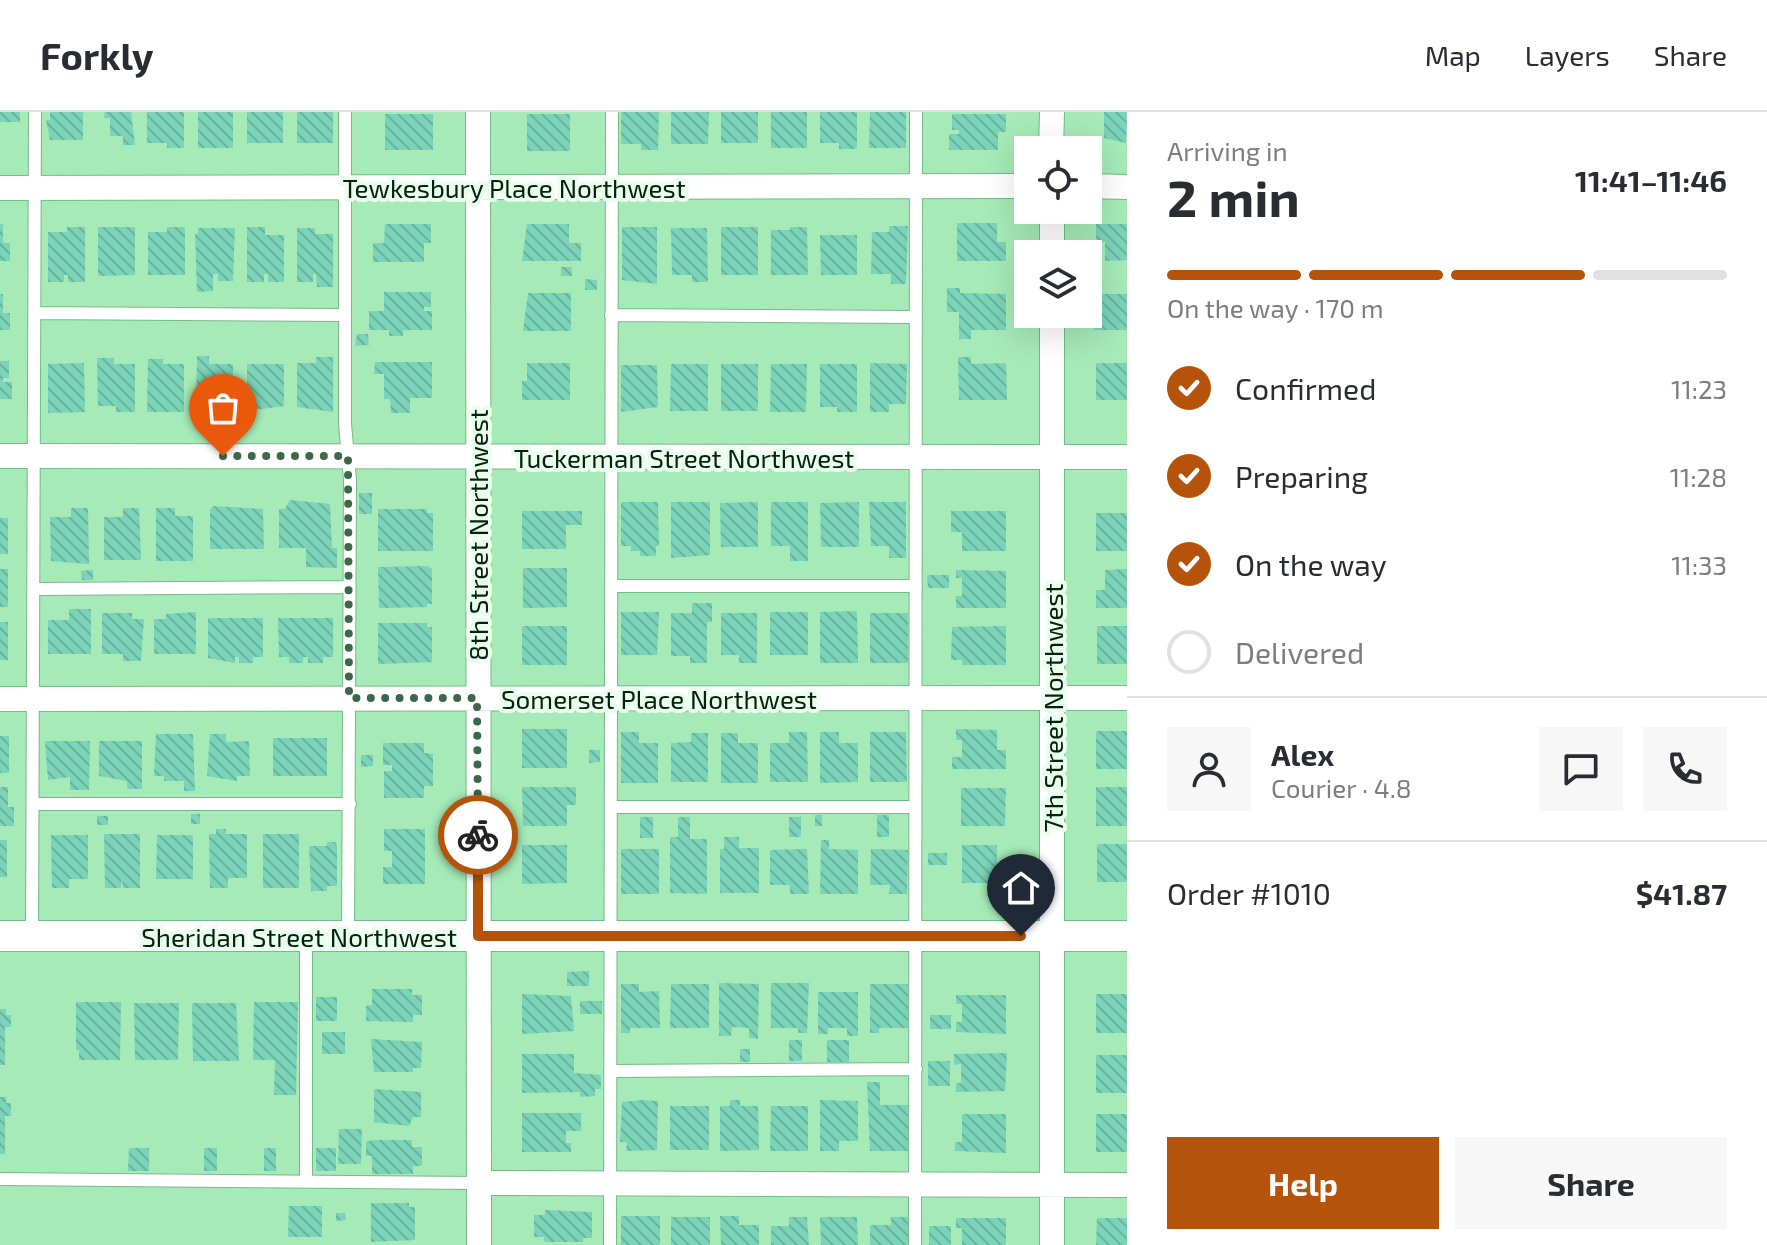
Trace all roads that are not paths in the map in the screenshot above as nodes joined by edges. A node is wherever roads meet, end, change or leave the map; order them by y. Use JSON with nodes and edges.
{"nodes":[{"id":1,"x":35,"y":112,"type":"edge"},
{"id":2,"x":345,"y":112,"type":"edge"},
{"id":3,"x":478,"y":112,"type":"edge"},
{"id":4,"x":612,"y":112,"type":"edge"},
{"id":5,"x":916,"y":112,"type":"edge"},
{"id":6,"x":1052,"y":112,"type":"edge"},
{"id":7,"x":1051,"y":136,"type":"edge"},
{"id":8,"x":916,"y":186,"type":"junction"},
{"id":9,"x":1014,"y":186,"type":"edge"},
{"id":10,"x":1102,"y":186,"type":"edge"},
{"id":11,"x":478,"y":187,"type":"junction"},
{"id":12,"x":612,"y":187,"type":"junction"},
{"id":13,"x":1127,"y":187,"type":"edge"},
{"id":14,"x":0,"y":188,"type":"edge"},
{"id":15,"x":35,"y":188,"type":"junction"},
{"id":16,"x":345,"y":188,"type":"junction"},
{"id":17,"x":35,"y":313,"type":"junction"},
{"id":18,"x":344,"y":315,"type":"junction"},
{"id":19,"x":611,"y":315,"type":"junction"},
{"id":20,"x":916,"y":317,"type":"junction"},
{"id":21,"x":1052,"y":328,"type":"edge"},
{"id":22,"x":0,"y":456,"type":"edge"},
{"id":23,"x":35,"y":456,"type":"junction"},
{"id":24,"x":348,"y":456,"type":"junction"},
{"id":25,"x":477,"y":456,"type":"junction"},
{"id":26,"x":612,"y":457,"type":"junction"},
{"id":27,"x":917,"y":457,"type":"junction"},
{"id":28,"x":1052,"y":457,"type":"junction"},
{"id":29,"x":1127,"y":457,"type":"edge"},
{"id":30,"x":611,"y":586,"type":"junction"},
{"id":31,"x":916,"y":586,"type":"junction"},
{"id":32,"x":349,"y":587,"type":"junction"},
{"id":33,"x":35,"y":589,"type":"junction"},
{"id":34,"x":349,"y":698,"type":"junction"},
{"id":35,"x":477,"y":698,"type":"junction"},
{"id":36,"x":611,"y":698,"type":"junction"},
{"id":37,"x":915,"y":698,"type":"junction"},
{"id":38,"x":1052,"y":698,"type":"junction"},
{"id":39,"x":1127,"y":698,"type":"edge"},
{"id":40,"x":0,"y":699,"type":"edge"},
{"id":41,"x":35,"y":699,"type":"junction"},
{"id":42,"x":34,"y":804,"type":"junction"},
{"id":43,"x":350,"y":804,"type":"junction"},
{"id":44,"x":611,"y":807,"type":"junction"},
{"id":45,"x":915,"y":807,"type":"junction"},
{"id":46,"x":0,"y":936,"type":"edge"},
{"id":47,"x":32,"y":936,"type":"junction"},
{"id":48,"x":306,"y":936,"type":"junction"},
{"id":49,"x":348,"y":936,"type":"junction"},
{"id":50,"x":478,"y":936,"type":"junction"},
{"id":51,"x":611,"y":936,"type":"junction"},
{"id":52,"x":915,"y":936,"type":"junction"},
{"id":53,"x":1051,"y":936,"type":"junction"},
{"id":54,"x":1127,"y":936,"type":"edge"},
{"id":55,"x":916,"y":1069,"type":"junction"},
{"id":56,"x":610,"y":1071,"type":"junction"},
{"id":57,"x":0,"y":1179,"type":"edge"},
{"id":58,"x":306,"y":1181,"type":"junction"},
{"id":59,"x":478,"y":1183,"type":"junction"},
{"id":60,"x":611,"y":1183,"type":"junction"},
{"id":61,"x":916,"y":1184,"type":"junction"},
{"id":62,"x":1052,"y":1185,"type":"junction"},
{"id":63,"x":1127,"y":1185,"type":"edge"},
{"id":64,"x":479,"y":1245,"type":"edge"},
{"id":65,"x":610,"y":1245,"type":"edge"},
{"id":66,"x":915,"y":1245,"type":"edge"},
{"id":67,"x":1052,"y":1245,"type":"edge"}],
"edges":[{"from":1,"to":15,"type":"lane"},
{"from":2,"to":16,"type":"lane"},
{"from":3,"to":11,"type":"street","name":"8th Street Northwest"},
{"from":4,"to":12,"type":"lane"},
{"from":5,"to":8,"type":"lane"},
{"from":6,"to":7,"type":"street"},
{"from":8,"to":9,"type":"street","name":"Tewkesbury Place Northwest"},
{"from":8,"to":12,"type":"street","name":"Tewkesbury Place Northwest"},
{"from":8,"to":20,"type":"lane"},
{"from":10,"to":13,"type":"street"},
{"from":11,"to":12,"type":"street","name":"Tewkesbury Place Northwest"},
{"from":11,"to":16,"type":"street","name":"Tewkesbury Place Northwest"},
{"from":11,"to":25,"type":"street","name":"8th Street Northwest"},
{"from":12,"to":19,"type":"lane"},
{"from":14,"to":15,"type":"street","name":"Tewkesbury Place Northwest"},
{"from":15,"to":16,"type":"street","name":"Tewkesbury Place Northwest"},
{"from":15,"to":17,"type":"lane"},
{"from":16,"to":18,"type":"lane"},
{"from":17,"to":18,"type":"lane"},
{"from":17,"to":23,"type":"lane"},
{"from":18,"to":24,"type":"lane"},
{"from":19,"to":20,"type":"lane"},
{"from":19,"to":26,"type":"lane"},
{"from":20,"to":27,"type":"lane"},
{"from":21,"to":28,"type":"street","name":"7th Street Northwest"},
{"from":22,"to":23,"type":"street","name":"Tuckerman Street Northwest"},
{"from":23,"to":24,"type":"street","name":"Tuckerman Street Northwest"},
{"from":23,"to":33,"type":"lane"},
{"from":24,"to":25,"type":"street","name":"Tuckerman Street Northwest"},
{"from":24,"to":32,"type":"lane"},
{"from":25,"to":26,"type":"street","name":"Tuckerman Street Northwest"},
{"from":25,"to":35,"type":"street","name":"8th Street Northwest"},
{"from":26,"to":27,"type":"street","name":"Tuckerman Street Northwest"},
{"from":26,"to":30,"type":"lane"},
{"from":27,"to":28,"type":"street","name":"Tuckerman Street Northwest"},
{"from":27,"to":31,"type":"lane"},
{"from":28,"to":29,"type":"street","name":"Tuckerman Street Northwest"},
{"from":28,"to":38,"type":"street","name":"7th Street Northwest"},
{"from":30,"to":31,"type":"lane"},
{"from":30,"to":36,"type":"lane"},
{"from":31,"to":37,"type":"lane"},
{"from":32,"to":33,"type":"lane"},
{"from":32,"to":34,"type":"lane"},
{"from":33,"to":41,"type":"lane"},
{"from":34,"to":35,"type":"street","name":"Somerset Place Northwest"},
{"from":34,"to":41,"type":"street","name":"Somerset Place Northwest"},
{"from":34,"to":43,"type":"lane"},
{"from":35,"to":36,"type":"street","name":"Somerset Place Northwest"},
{"from":35,"to":50,"type":"street","name":"8th Street Northwest"},
{"from":36,"to":37,"type":"street","name":"Somerset Place Northwest"},
{"from":36,"to":44,"type":"lane"},
{"from":37,"to":38,"type":"street","name":"Somerset Place Northwest"},
{"from":37,"to":45,"type":"lane"},
{"from":38,"to":39,"type":"street","name":"Somerset Place Northwest"},
{"from":38,"to":53,"type":"street","name":"7th Street Northwest"},
{"from":40,"to":41,"type":"street","name":"Somerset Place Northwest"},
{"from":41,"to":42,"type":"lane"},
{"from":42,"to":43,"type":"lane"},
{"from":42,"to":47,"type":"lane"},
{"from":43,"to":49,"type":"lane"},
{"from":44,"to":45,"type":"lane"},
{"from":44,"to":51,"type":"lane"},
{"from":45,"to":52,"type":"lane"},
{"from":46,"to":47,"type":"street","name":"Sheridan Street Northwest"},
{"from":47,"to":48,"type":"street","name":"Sheridan Street Northwest"},
{"from":48,"to":49,"type":"street","name":"Sheridan Street Northwest"},
{"from":48,"to":58,"type":"lane"},
{"from":49,"to":50,"type":"street","name":"Sheridan Street Northwest"},
{"from":50,"to":51,"type":"street","name":"Sheridan Street Northwest"},
{"from":50,"to":59,"type":"street","name":"8th Street Northwest"},
{"from":51,"to":52,"type":"street","name":"Sheridan Street Northwest"},
{"from":51,"to":56,"type":"lane"},
{"from":52,"to":53,"type":"street","name":"Sheridan Street Northwest"},
{"from":52,"to":55,"type":"lane"},
{"from":53,"to":54,"type":"street","name":"Sheridan Street Northwest"},
{"from":53,"to":62,"type":"street","name":"7th Street Northwest"},
{"from":55,"to":56,"type":"lane"},
{"from":55,"to":61,"type":"lane"},
{"from":56,"to":60,"type":"lane"},
{"from":57,"to":58,"type":"lane"},
{"from":58,"to":59,"type":"lane"},
{"from":59,"to":60,"type":"street"},
{"from":59,"to":64,"type":"street","name":"8th Street Northwest"},
{"from":60,"to":61,"type":"street"},
{"from":60,"to":65,"type":"lane"},
{"from":61,"to":62,"type":"street"},
{"from":61,"to":66,"type":"lane"},
{"from":62,"to":63,"type":"street"},
{"from":62,"to":67,"type":"street","name":"7th Street Northwest"}]}
